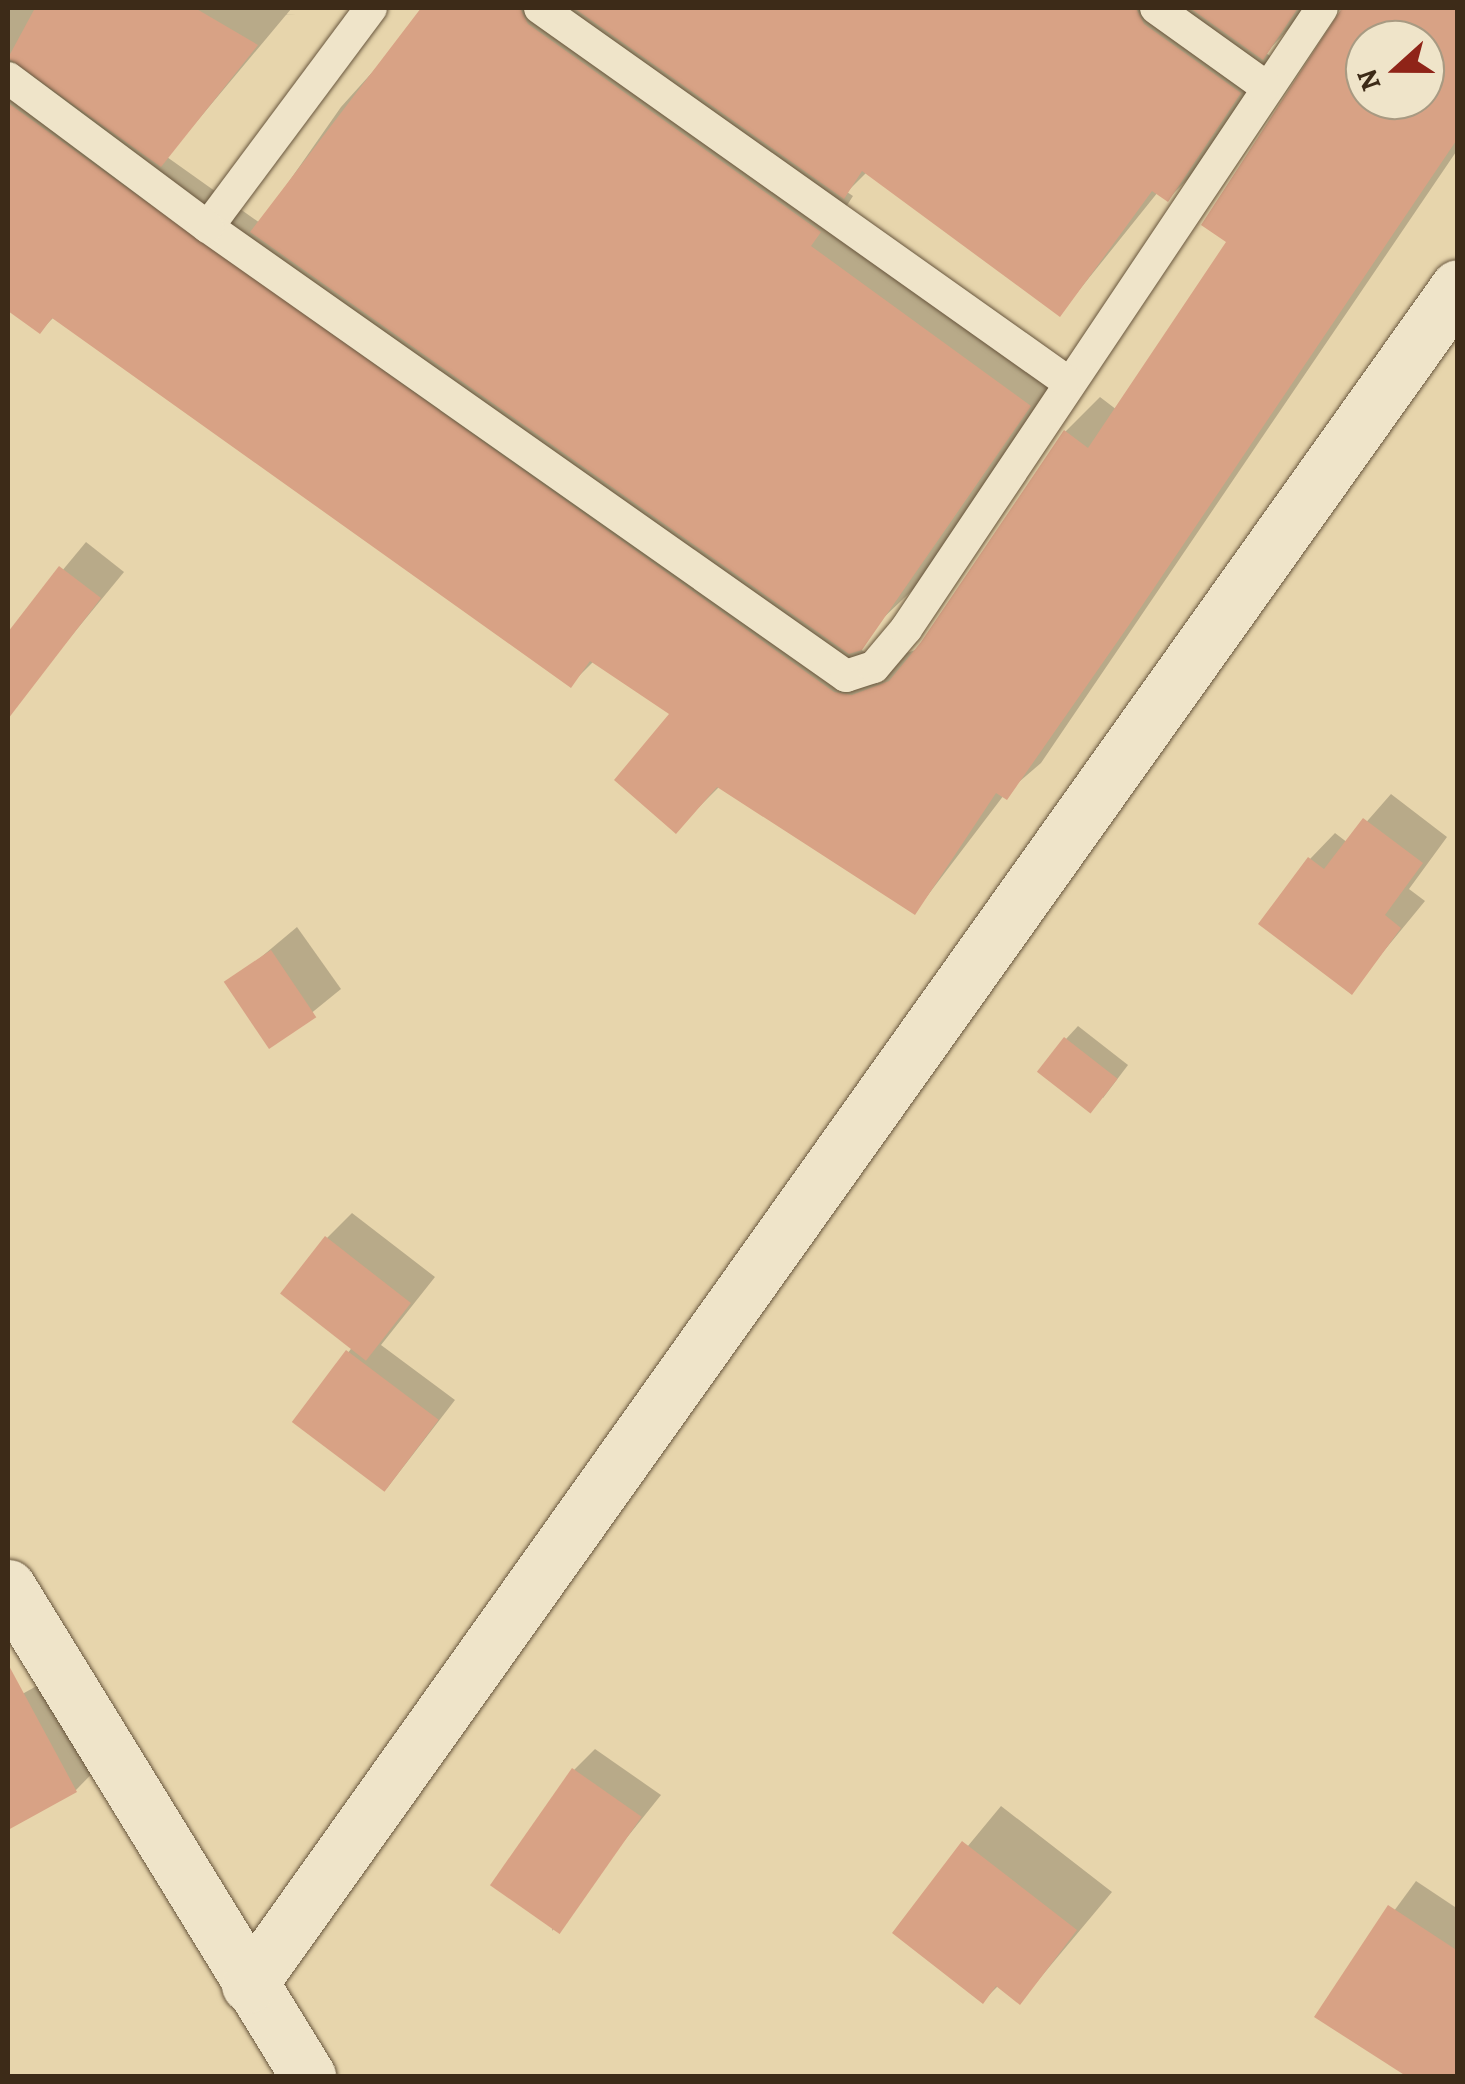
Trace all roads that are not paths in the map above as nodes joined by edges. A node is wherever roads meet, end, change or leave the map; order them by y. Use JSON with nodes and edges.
{"nodes":[{"id":1,"x":370,"y":8,"type":"edge"},
{"id":2,"x":540,"y":8,"type":"edge"},
{"id":3,"x":1156,"y":8,"type":"edge"},
{"id":4,"x":1322,"y":8,"type":"edge"},
{"id":5,"x":8,"y":78,"type":"edge"},
{"id":6,"x":1266,"y":86,"type":"junction"},
{"id":7,"x":208,"y":226,"type":"junction"},
{"id":8,"x":1458,"y":287,"type":"edge"},
{"id":9,"x":1065,"y":380,"type":"junction"},
{"id":10,"x":8,"y":1587,"type":"edge"},
{"id":11,"x":249,"y":1985,"type":"junction"},
{"id":12,"x":308,"y":2076,"type":"edge"}],
"edges":[{"from":1,"to":7,"type":"lane"},
{"from":2,"to":9,"type":"lane"},
{"from":3,"to":6,"type":"lane"},
{"from":4,"to":6,"type":"lane"},
{"from":5,"to":7,"type":"lane"},
{"from":6,"to":9,"type":"lane"},
{"from":7,"to":9,"type":"lane"},
{"from":8,"to":11,"type":"street"},
{"from":10,"to":11,"type":"street"},
{"from":11,"to":12,"type":"street"}]}
